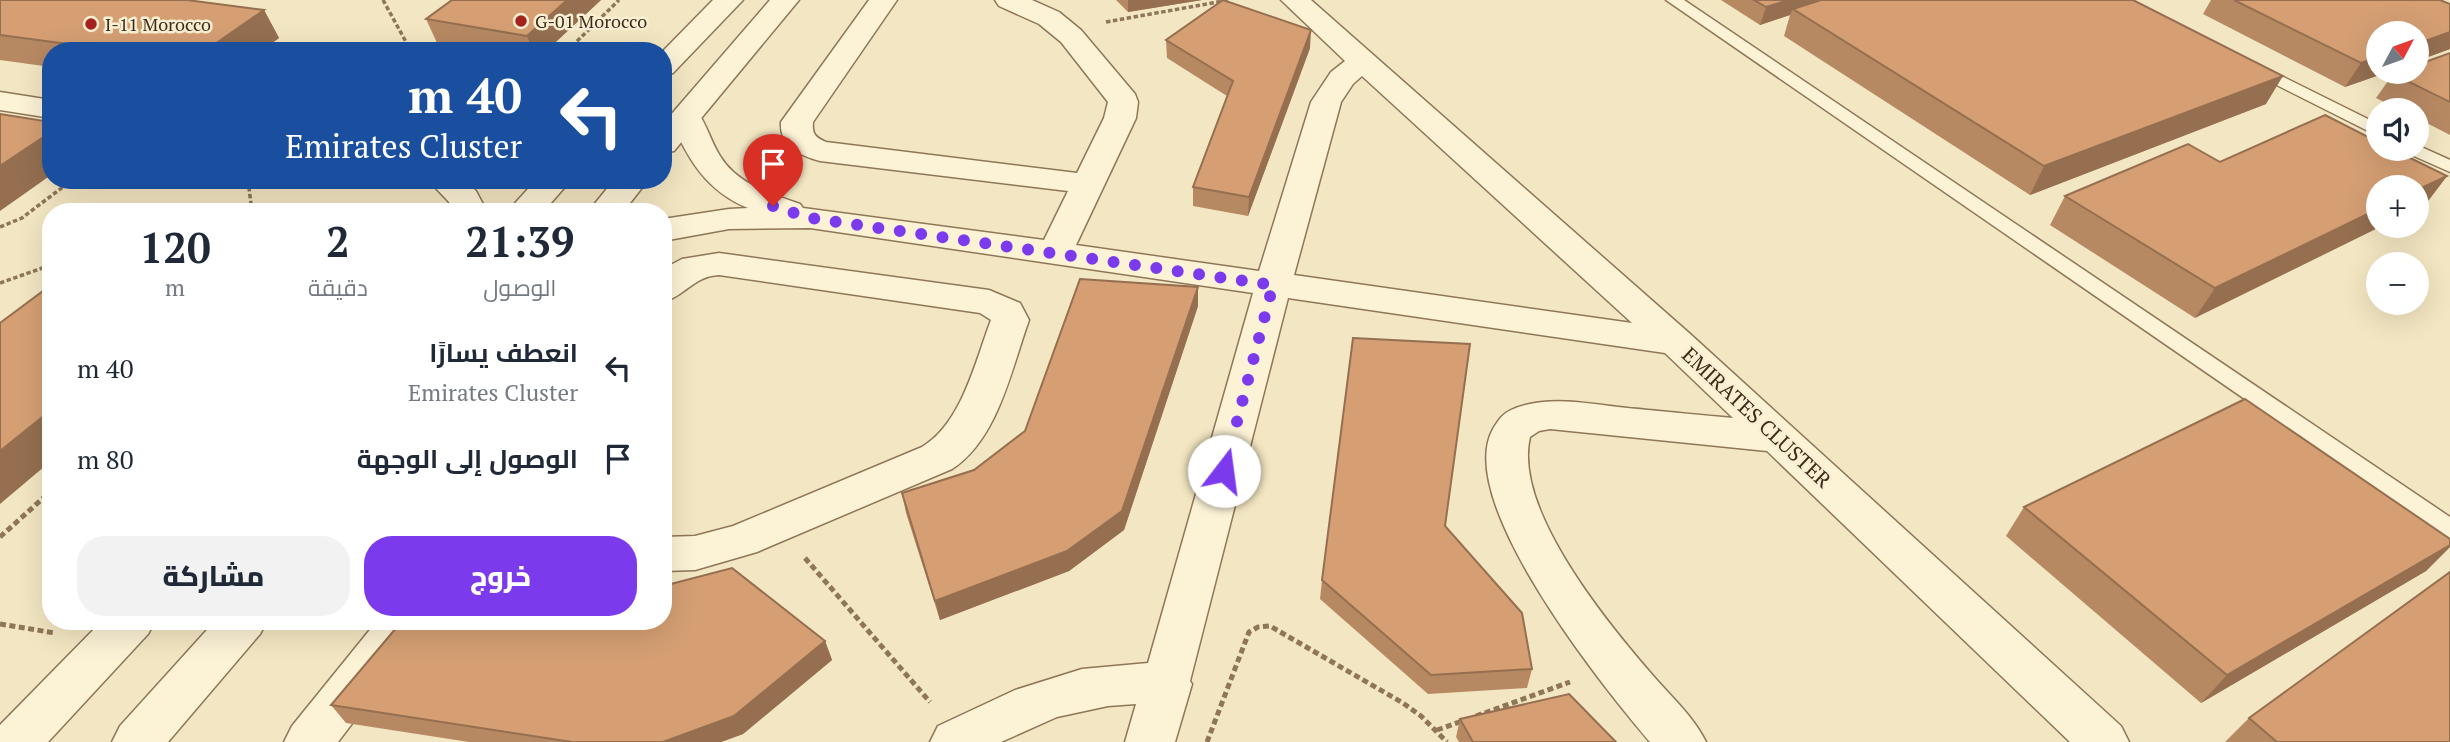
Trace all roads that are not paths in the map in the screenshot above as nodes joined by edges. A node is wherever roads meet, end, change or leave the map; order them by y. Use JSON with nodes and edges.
{"nodes":[{"id":1,"x":729,"y":0,"type":"edge"},
{"id":2,"x":785,"y":0,"type":"edge"},
{"id":3,"x":883,"y":0,"type":"edge"},
{"id":4,"x":1009,"y":0,"type":"edge"},
{"id":5,"x":1295,"y":0,"type":"edge"},
{"id":6,"x":1674,"y":0,"type":"edge"},
{"id":7,"x":672,"y":58,"type":"edge"},
{"id":8,"x":1363,"y":61,"type":"junction"},
{"id":9,"x":2244,"y":62,"type":"edge"},
{"id":10,"x":0,"y":101,"type":"edge"},
{"id":11,"x":42,"y":108,"type":"edge"},
{"id":12,"x":685,"y":118,"type":"junction"},
{"id":13,"x":2366,"y":125,"type":"edge"},
{"id":14,"x":672,"y":133,"type":"edge"},
{"id":15,"x":2429,"y":157,"type":"edge"},
{"id":16,"x":2450,"y":167,"type":"edge"},
{"id":17,"x":1088,"y":184,"type":"junction"},
{"id":18,"x":454,"y":189,"type":"edge"},
{"id":19,"x":546,"y":189,"type":"edge"},
{"id":20,"x":624,"y":189,"type":"edge"},
{"id":21,"x":466,"y":203,"type":"edge"},
{"id":22,"x":533,"y":203,"type":"edge"},
{"id":23,"x":613,"y":203,"type":"edge"},
{"id":24,"x":810,"y":218,"type":"junction"},
{"id":25,"x":672,"y":228,"type":"edge"},
{"id":26,"x":1055,"y":253,"type":"junction"},
{"id":27,"x":672,"y":280,"type":"edge"},
{"id":28,"x":1273,"y":285,"type":"junction"},
{"id":29,"x":1676,"y":342,"type":"junction"},
{"id":30,"x":1777,"y":437,"type":"junction"},
{"id":31,"x":2450,"y":529,"type":"edge"},
{"id":32,"x":672,"y":554,"type":"edge"},
{"id":33,"x":123,"y":630,"type":"edge"},
{"id":34,"x":236,"y":630,"type":"edge"},
{"id":35,"x":397,"y":630,"type":"edge"},
{"id":36,"x":1168,"y":684,"type":"junction"},
{"id":37,"x":958,"y":740,"type":"edge"},
{"id":38,"x":16,"y":742,"type":"edge"},
{"id":39,"x":137,"y":742,"type":"edge"},
{"id":40,"x":309,"y":742,"type":"edge"},
{"id":41,"x":1150,"y":742,"type":"edge"},
{"id":42,"x":1681,"y":742,"type":"edge"},
{"id":43,"x":2104,"y":742,"type":"edge"}],
"edges":[{"from":1,"to":7,"type":"street"},
{"from":2,"to":12,"type":"street"},
{"from":3,"to":17,"type":"street"},
{"from":4,"to":17,"type":"street"},
{"from":5,"to":8,"type":"street"},
{"from":6,"to":31,"type":"lane"},
{"from":8,"to":28,"type":"street"},
{"from":8,"to":29,"type":"street"},
{"from":9,"to":13,"type":"lane"},
{"from":10,"to":11,"type":"street"},
{"from":12,"to":14,"type":"street"},
{"from":12,"to":24,"type":"street","name":"EMIRATES CLUSTER"},
{"from":15,"to":16,"type":"lane"},
{"from":17,"to":26,"type":"street"},
{"from":18,"to":21,"type":"street"},
{"from":19,"to":22,"type":"street"},
{"from":20,"to":23,"type":"street"},
{"from":24,"to":25,"type":"street","name":"EMIRATES CLUSTER"},
{"from":24,"to":26,"type":"street","name":"EMIRATES CLUSTER"},
{"from":26,"to":28,"type":"street","name":"EMIRATES CLUSTER"},
{"from":27,"to":32,"type":"street"},
{"from":28,"to":29,"type":"street","name":"EMIRATES CLUSTER"},
{"from":28,"to":36,"type":"street"},
{"from":29,"to":30,"type":"street","name":"EMIRATES CLUSTER"},
{"from":30,"to":42,"type":"street"},
{"from":30,"to":43,"type":"street","name":"EMIRATES CLUSTER"},
{"from":33,"to":38,"type":"street"},
{"from":34,"to":39,"type":"street"},
{"from":35,"to":40,"type":"street"},
{"from":36,"to":37,"type":"street"},
{"from":36,"to":41,"type":"street"}]}
